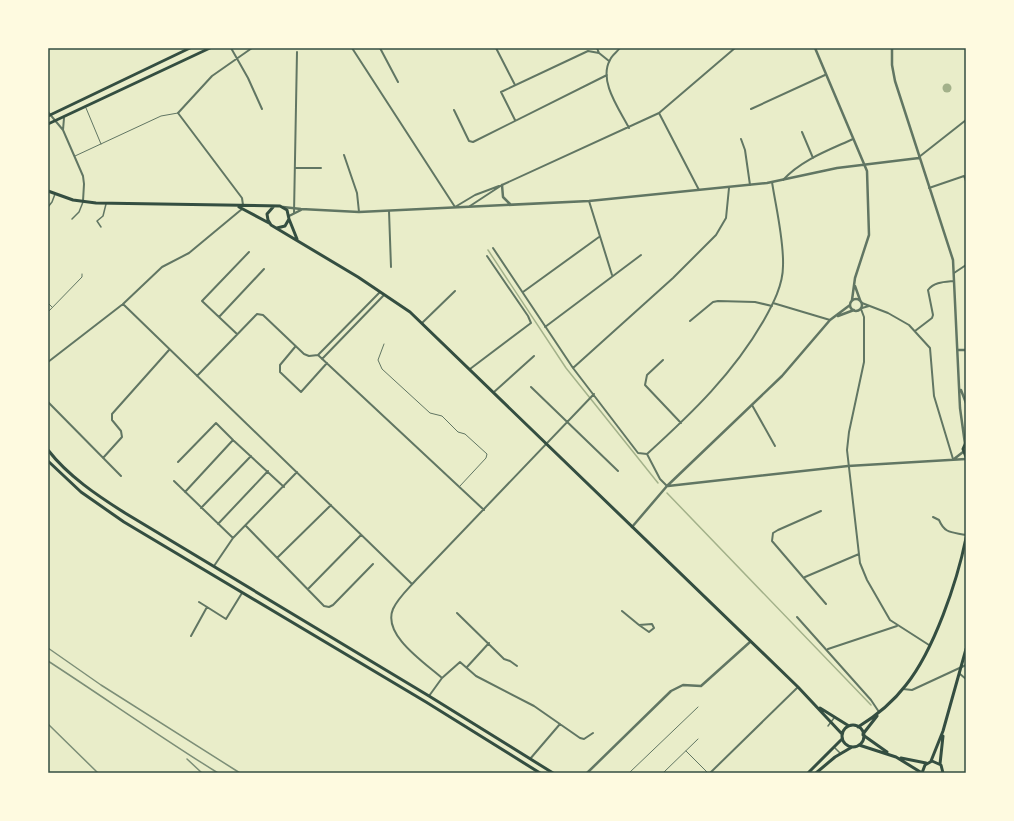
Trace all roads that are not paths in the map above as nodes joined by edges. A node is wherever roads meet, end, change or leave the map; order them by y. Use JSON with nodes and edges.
{"nodes":[{"id":1,"x":190,"y":48,"type":"edge"},
{"id":2,"x":210,"y":48,"type":"edge"},
{"id":3,"x":231,"y":48,"type":"edge"},
{"id":4,"x":252,"y":48,"type":"edge"},
{"id":5,"x":352,"y":48,"type":"edge"},
{"id":6,"x":380,"y":48,"type":"edge"},
{"id":7,"x":496,"y":48,"type":"edge"},
{"id":8,"x":597,"y":48,"type":"edge"},
{"id":9,"x":620,"y":48,"type":"edge"},
{"id":10,"x":735,"y":48,"type":"edge"},
{"id":11,"x":815,"y":48,"type":"edge"},
{"id":12,"x":892,"y":48,"type":"edge"},
{"id":13,"x":297,"y":52,"type":"dead end"},
{"id":14,"x":599,"y":53,"type":"junction"},
{"id":15,"x":237,"y":58,"type":"junction"},
{"id":16,"x":609,"y":61,"type":"junction"},
{"id":17,"x":606,"y":75,"type":"junction"},
{"id":18,"x":825,"y":75,"type":"junction"},
{"id":19,"x":120,"y":82,"type":"junction"},
{"id":20,"x":398,"y":82,"type":"dead end"},
{"id":21,"x":515,"y":85,"type":"junction"},
{"id":22,"x":124,"y":89,"type":"junction"},
{"id":23,"x":86,"y":107,"type":"junction"},
{"id":24,"x":262,"y":108,"type":"dead end"},
{"id":25,"x":751,"y":109,"type":"dead end"},
{"id":26,"x":454,"y":110,"type":"dead end"},
{"id":27,"x":48,"y":112,"type":"edge"},
{"id":28,"x":178,"y":113,"type":"junction"},
{"id":29,"x":659,"y":113,"type":"junction"},
{"id":30,"x":50,"y":115,"type":"edge"},
{"id":31,"x":64,"y":118,"type":"junction"},
{"id":32,"x":966,"y":120,"type":"edge"},
{"id":33,"x":515,"y":121,"type":"junction"},
{"id":34,"x":55,"y":122,"type":"junction"},
{"id":35,"x":48,"y":124,"type":"edge"},
{"id":36,"x":629,"y":128,"type":"junction"},
{"id":37,"x":63,"y":130,"type":"junction"},
{"id":38,"x":802,"y":132,"type":"dead end"},
{"id":39,"x":854,"y":138,"type":"junction"},
{"id":40,"x":741,"y":139,"type":"dead end"},
{"id":41,"x":101,"y":144,"type":"junction"},
{"id":42,"x":344,"y":155,"type":"dead end"},
{"id":43,"x":74,"y":156,"type":"junction"},
{"id":44,"x":813,"y":158,"type":"junction"},
{"id":45,"x":919,"y":158,"type":"junction"},
{"id":46,"x":865,"y":163,"type":"junction"},
{"id":47,"x":295,"y":168,"type":"junction"},
{"id":48,"x":321,"y":168,"type":"dead end"},
{"id":49,"x":782,"y":180,"type":"junction"},
{"id":50,"x":966,"y":181,"type":"edge"},
{"id":51,"x":772,"y":182,"type":"junction"},
{"id":52,"x":502,"y":185,"type":"junction"},
{"id":53,"x":750,"y":185,"type":"junction"},
{"id":54,"x":729,"y":188,"type":"junction"},
{"id":55,"x":929,"y":188,"type":"junction"},
{"id":56,"x":48,"y":191,"type":"edge"},
{"id":57,"x":700,"y":191,"type":"junction"},
{"id":58,"x":55,"y":194,"type":"junction"},
{"id":59,"x":589,"y":201,"type":"junction"},
{"id":60,"x":83,"y":202,"type":"junction"},
{"id":61,"x":106,"y":204,"type":"junction"},
{"id":62,"x":510,"y":205,"type":"junction"},
{"id":63,"x":274,"y":206,"type":"junction"},
{"id":64,"x":282,"y":206,"type":"junction"},
{"id":65,"x":48,"y":207,"type":"edge"},
{"id":66,"x":469,"y":207,"type":"junction"},
{"id":67,"x":243,"y":208,"type":"junction"},
{"id":68,"x":295,"y":208,"type":"junction"},
{"id":69,"x":455,"y":208,"type":"junction"},
{"id":70,"x":301,"y":209,"type":"junction"},
{"id":71,"x":389,"y":211,"type":"junction"},
{"id":72,"x":359,"y":212,"type":"junction"},
{"id":73,"x":294,"y":213,"type":"junction"},
{"id":74,"x":289,"y":217,"type":"junction"},
{"id":75,"x":72,"y":219,"type":"dead end"},
{"id":76,"x":269,"y":223,"type":"junction"},
{"id":77,"x":101,"y":227,"type":"dead end"},
{"id":78,"x":277,"y":228,"type":"junction"},
{"id":79,"x":599,"y":237,"type":"junction"},
{"id":80,"x":297,"y":239,"type":"junction"},
{"id":81,"x":493,"y":248,"type":"dead end"},
{"id":82,"x":249,"y":252,"type":"dead end"},
{"id":83,"x":641,"y":255,"type":"dead end"},
{"id":84,"x":487,"y":256,"type":"dead end"},
{"id":85,"x":966,"y":265,"type":"edge"},
{"id":86,"x":391,"y":267,"type":"dead end"},
{"id":87,"x":264,"y":269,"type":"dead end"},
{"id":88,"x":954,"y":273,"type":"junction"},
{"id":89,"x":82,"y":274,"type":"dead end"},
{"id":90,"x":612,"y":275,"type":"junction"},
{"id":91,"x":954,"y":281,"type":"junction"},
{"id":92,"x":854,"y":286,"type":"junction"},
{"id":93,"x":381,"y":291,"type":"junction"},
{"id":94,"x":455,"y":291,"type":"dead end"},
{"id":95,"x":523,"y":292,"type":"junction"},
{"id":96,"x":386,"y":294,"type":"junction"},
{"id":97,"x":852,"y":300,"type":"junction"},
{"id":98,"x":860,"y":300,"type":"junction"},
{"id":99,"x":773,"y":303,"type":"junction"},
{"id":100,"x":862,"y":303,"type":"junction"},
{"id":101,"x":48,"y":304,"type":"edge"},
{"id":102,"x":122,"y":304,"type":"junction"},
{"id":103,"x":850,"y":305,"type":"junction"},
{"id":104,"x":772,"y":306,"type":"junction"},
{"id":105,"x":870,"y":306,"type":"junction"},
{"id":106,"x":52,"y":308,"type":"junction"},
{"id":107,"x":861,"y":309,"type":"junction"},
{"id":108,"x":854,"y":310,"type":"junction"},
{"id":109,"x":48,"y":312,"type":"edge"},
{"id":110,"x":219,"y":317,"type":"junction"},
{"id":111,"x":836,"y":317,"type":"junction"},
{"id":112,"x":830,"y":320,"type":"junction"},
{"id":113,"x":690,"y":321,"type":"dead end"},
{"id":114,"x":422,"y":322,"type":"junction"},
{"id":115,"x":545,"y":327,"type":"junction"},
{"id":116,"x":915,"y":331,"type":"junction"},
{"id":117,"x":237,"y":334,"type":"junction"},
{"id":118,"x":384,"y":344,"type":"dead end"},
{"id":119,"x":295,"y":347,"type":"junction"},
{"id":120,"x":169,"y":350,"type":"junction"},
{"id":121,"x":958,"y":350,"type":"junction"},
{"id":122,"x":966,"y":350,"type":"edge"},
{"id":123,"x":318,"y":356,"type":"junction"},
{"id":124,"x":534,"y":356,"type":"dead end"},
{"id":125,"x":322,"y":359,"type":"junction"},
{"id":126,"x":663,"y":360,"type":"dead end"},
{"id":127,"x":48,"y":362,"type":"edge"},
{"id":128,"x":328,"y":363,"type":"junction"},
{"id":129,"x":573,"y":368,"type":"junction"},
{"id":130,"x":470,"y":369,"type":"junction"},
{"id":131,"x":196,"y":376,"type":"junction"},
{"id":132,"x":531,"y":387,"type":"dead end"},
{"id":133,"x":960,"y":388,"type":"junction"},
{"id":134,"x":494,"y":392,"type":"junction"},
{"id":135,"x":594,"y":394,"type":"junction"},
{"id":136,"x":48,"y":402,"type":"edge"},
{"id":137,"x":966,"y":403,"type":"edge"},
{"id":138,"x":752,"y":405,"type":"junction"},
{"id":139,"x":568,"y":422,"type":"junction"},
{"id":140,"x":681,"y":423,"type":"junction"},
{"id":141,"x":233,"y":440,"type":"junction"},
{"id":142,"x":965,"y":443,"type":"edge"},
{"id":143,"x":546,"y":444,"type":"junction"},
{"id":144,"x":775,"y":446,"type":"dead end"},
{"id":145,"x":48,"y":450,"type":"edge"},
{"id":146,"x":963,"y":452,"type":"junction"},
{"id":147,"x":647,"y":454,"type":"junction"},
{"id":148,"x":251,"y":456,"type":"junction"},
{"id":149,"x":103,"y":458,"type":"junction"},
{"id":150,"x":966,"y":458,"type":"edge"},
{"id":151,"x":953,"y":459,"type":"junction"},
{"id":152,"x":48,"y":461,"type":"edge"},
{"id":153,"x":178,"y":462,"type":"dead end"},
{"id":154,"x":848,"y":466,"type":"junction"},
{"id":155,"x":268,"y":471,"type":"junction"},
{"id":156,"x":618,"y":471,"type":"dead end"},
{"id":157,"x":297,"y":472,"type":"junction"},
{"id":158,"x":121,"y":476,"type":"dead end"},
{"id":159,"x":174,"y":482,"type":"dead end"},
{"id":160,"x":460,"y":486,"type":"junction"},
{"id":161,"x":667,"y":486,"type":"junction"},
{"id":162,"x":284,"y":487,"type":"junction"},
{"id":163,"x":185,"y":492,"type":"junction"},
{"id":164,"x":331,"y":506,"type":"junction"},
{"id":165,"x":201,"y":508,"type":"junction"},
{"id":166,"x":484,"y":510,"type":"junction"},
{"id":167,"x":122,"y":511,"type":"junction"},
{"id":168,"x":821,"y":511,"type":"dead end"},
{"id":169,"x":933,"y":517,"type":"dead end"},
{"id":170,"x":118,"y":518,"type":"junction"},
{"id":171,"x":141,"y":523,"type":"junction"},
{"id":172,"x":218,"y":524,"type":"junction"},
{"id":173,"x":246,"y":526,"type":"junction"},
{"id":174,"x":631,"y":527,"type":"junction"},
{"id":175,"x":138,"y":530,"type":"junction"},
{"id":176,"x":361,"y":535,"type":"junction"},
{"id":177,"x":966,"y":537,"type":"edge"},
{"id":178,"x":233,"y":538,"type":"junction"},
{"id":179,"x":965,"y":545,"type":"edge"},
{"id":180,"x":859,"y":554,"type":"junction"},
{"id":181,"x":277,"y":558,"type":"junction"},
{"id":182,"x":373,"y":564,"type":"dead end"},
{"id":183,"x":214,"y":566,"type":"junction"},
{"id":184,"x":210,"y":572,"type":"junction"},
{"id":185,"x":804,"y":578,"type":"junction"},
{"id":186,"x":412,"y":584,"type":"junction"},
{"id":187,"x":247,"y":586,"type":"junction"},
{"id":188,"x":308,"y":589,"type":"junction"},
{"id":189,"x":243,"y":592,"type":"junction"},
{"id":190,"x":199,"y":602,"type":"dead end"},
{"id":191,"x":826,"y":604,"type":"dead end"},
{"id":192,"x":207,"y":607,"type":"junction"},
{"id":193,"x":622,"y":611,"type":"dead end"},
{"id":194,"x":457,"y":613,"type":"dead end"},
{"id":195,"x":797,"y":617,"type":"dead end"},
{"id":196,"x":639,"y":624,"type":"junction"},
{"id":197,"x":897,"y":626,"type":"junction"},
{"id":198,"x":191,"y":636,"type":"dead end"},
{"id":199,"x":750,"y":642,"type":"junction"},
{"id":200,"x":489,"y":643,"type":"junction"},
{"id":201,"x":929,"y":645,"type":"junction"},
{"id":202,"x":966,"y":649,"type":"edge"},
{"id":203,"x":828,"y":650,"type":"junction"},
{"id":204,"x":966,"y":665,"type":"edge"},
{"id":205,"x":517,"y":666,"type":"dead end"},
{"id":206,"x":467,"y":667,"type":"junction"},
{"id":207,"x":961,"y":668,"type":"junction"},
{"id":208,"x":960,"y":674,"type":"junction"},
{"id":209,"x":442,"y":678,"type":"junction"},
{"id":210,"x":966,"y":679,"type":"edge"},
{"id":211,"x":798,"y":688,"type":"junction"},
{"id":212,"x":903,"y":690,"type":"junction"},
{"id":213,"x":429,"y":696,"type":"junction"},
{"id":214,"x":426,"y":702,"type":"junction"},
{"id":215,"x":814,"y":704,"type":"junction"},
{"id":216,"x":698,"y":707,"type":"dead end"},
{"id":217,"x":879,"y":713,"type":"junction"},
{"id":218,"x":835,"y":717,"type":"junction"},
{"id":219,"x":831,"y":722,"type":"junction"},
{"id":220,"x":560,"y":724,"type":"junction"},
{"id":221,"x":828,"y":726,"type":"dead end"},
{"id":222,"x":849,"y":726,"type":"junction"},
{"id":223,"x":858,"y":727,"type":"junction"},
{"id":224,"x":486,"y":731,"type":"junction"},
{"id":225,"x":943,"y":731,"type":"junction"},
{"id":226,"x":593,"y":733,"type":"dead end"},
{"id":227,"x":842,"y":734,"type":"junction"},
{"id":228,"x":863,"y":735,"type":"junction"},
{"id":229,"x":482,"y":737,"type":"junction"},
{"id":230,"x":698,"y":739,"type":"dead end"},
{"id":231,"x":842,"y":739,"type":"junction"},
{"id":232,"x":859,"y":745,"type":"junction"},
{"id":233,"x":852,"y":747,"type":"junction"},
{"id":234,"x":835,"y":748,"type":"junction"},
{"id":235,"x":685,"y":751,"type":"junction"},
{"id":236,"x":840,"y":753,"type":"junction"},
{"id":237,"x":890,"y":754,"type":"junction"},
{"id":238,"x":896,"y":757,"type":"junction"},
{"id":239,"x":530,"y":759,"type":"junction"},
{"id":240,"x":931,"y":762,"type":"junction"},
{"id":241,"x":926,"y":764,"type":"junction"},
{"id":242,"x":940,"y":764,"type":"junction"},
{"id":243,"x":527,"y":765,"type":"junction"},
{"id":244,"x":540,"y":773,"type":"edge"},
{"id":245,"x":553,"y":773,"type":"edge"},
{"id":246,"x":587,"y":773,"type":"edge"},
{"id":247,"x":629,"y":773,"type":"edge"},
{"id":248,"x":663,"y":773,"type":"edge"},
{"id":249,"x":709,"y":773,"type":"edge"},
{"id":250,"x":808,"y":773,"type":"edge"},
{"id":251,"x":816,"y":773,"type":"edge"},
{"id":252,"x":922,"y":773,"type":"edge"},
{"id":253,"x":944,"y":773,"type":"edge"}],
"edges":[{"from":1,"to":19,"type":"main road"},
{"from":2,"to":22,"type":"main road"},
{"from":3,"to":15,"type":"street"},
{"from":4,"to":15,"type":"street"},
{"from":5,"to":69,"type":"street"},
{"from":6,"to":20,"type":"street"},
{"from":7,"to":21,"type":"street"},
{"from":8,"to":14,"type":"street"},
{"from":9,"to":16,"type":"street"},
{"from":10,"to":29,"type":"street"},
{"from":11,"to":18,"type":"street"},
{"from":12,"to":45,"type":"street"},
{"from":13,"to":47,"type":"street"},
{"from":14,"to":16,"type":"street"},
{"from":14,"to":21,"type":"street"},
{"from":15,"to":24,"type":"street"},
{"from":15,"to":28,"type":"street"},
{"from":16,"to":17,"type":"street"},
{"from":17,"to":33,"type":"street"},
{"from":17,"to":36,"type":"street"},
{"from":18,"to":25,"type":"street"},
{"from":18,"to":39,"type":"street"},
{"from":19,"to":22,"type":"main road"},
{"from":19,"to":30,"type":"main road"},
{"from":21,"to":33,"type":"street"},
{"from":22,"to":23,"type":"main road"},
{"from":23,"to":31,"type":"main road"},
{"from":23,"to":41,"type":"lane"},
{"from":26,"to":33,"type":"street"},
{"from":27,"to":30,"type":"street"},
{"from":28,"to":41,"type":"lane"},
{"from":28,"to":67,"type":"street"},
{"from":29,"to":36,"type":"street"},
{"from":29,"to":57,"type":"street"},
{"from":30,"to":34,"type":"street"},
{"from":31,"to":34,"type":"main road"},
{"from":31,"to":37,"type":"street"},
{"from":32,"to":45,"type":"street"},
{"from":34,"to":35,"type":"main road"},
{"from":34,"to":37,"type":"street"},
{"from":36,"to":52,"type":"street"},
{"from":37,"to":43,"type":"street"},
{"from":38,"to":44,"type":"street"},
{"from":39,"to":44,"type":"street"},
{"from":39,"to":46,"type":"street"},
{"from":40,"to":53,"type":"street"},
{"from":41,"to":43,"type":"lane"},
{"from":42,"to":72,"type":"street"},
{"from":43,"to":60,"type":"street"},
{"from":44,"to":49,"type":"street"},
{"from":45,"to":46,"type":"street"},
{"from":45,"to":55,"type":"street"},
{"from":46,"to":49,"type":"street"},
{"from":46,"to":92,"type":"street"},
{"from":47,"to":48,"type":"street"},
{"from":47,"to":68,"type":"street"},
{"from":49,"to":51,"type":"street"},
{"from":50,"to":55,"type":"street"},
{"from":51,"to":53,"type":"street"},
{"from":51,"to":99,"type":"street"},
{"from":52,"to":62,"type":"street"},
{"from":52,"to":66,"type":"street"},
{"from":52,"to":69,"type":"street"},
{"from":53,"to":54,"type":"street"},
{"from":54,"to":57,"type":"street"},
{"from":54,"to":129,"type":"street"},
{"from":55,"to":88,"type":"street"},
{"from":56,"to":58,"type":"main road"},
{"from":57,"to":59,"type":"street"},
{"from":58,"to":60,"type":"main road"},
{"from":58,"to":65,"type":"street"},
{"from":59,"to":62,"type":"street"},
{"from":59,"to":79,"type":"street"},
{"from":60,"to":61,"type":"main road"},
{"from":60,"to":75,"type":"street"},
{"from":61,"to":67,"type":"main road"},
{"from":61,"to":77,"type":"street"},
{"from":62,"to":66,"type":"street"},
{"from":63,"to":64,"type":"main road"},
{"from":63,"to":67,"type":"main road"},
{"from":63,"to":76,"type":"main road"},
{"from":64,"to":68,"type":"street"},
{"from":64,"to":74,"type":"main road"},
{"from":66,"to":69,"type":"street"},
{"from":67,"to":76,"type":"main road"},
{"from":67,"to":102,"type":"street"},
{"from":68,"to":70,"type":"street"},
{"from":68,"to":73,"type":"street"},
{"from":69,"to":71,"type":"street"},
{"from":70,"to":72,"type":"street"},
{"from":70,"to":73,"type":"street"},
{"from":71,"to":72,"type":"street"},
{"from":71,"to":86,"type":"street"},
{"from":73,"to":74,"type":"street"},
{"from":74,"to":78,"type":"main road"},
{"from":74,"to":80,"type":"main road"},
{"from":76,"to":78,"type":"main road"},
{"from":78,"to":80,"type":"main road"},
{"from":79,"to":90,"type":"street"},
{"from":79,"to":95,"type":"street"},
{"from":80,"to":93,"type":"main road"},
{"from":81,"to":95,"type":"street"},
{"from":82,"to":110,"type":"street"},
{"from":83,"to":90,"type":"street"},
{"from":84,"to":130,"type":"street"},
{"from":85,"to":88,"type":"street"},
{"from":87,"to":110,"type":"street"},
{"from":88,"to":91,"type":"street"},
{"from":89,"to":106,"type":"lane"},
{"from":90,"to":115,"type":"street"},
{"from":91,"to":116,"type":"street"},
{"from":91,"to":121,"type":"street"},
{"from":92,"to":97,"type":"street"},
{"from":92,"to":98,"type":"street"},
{"from":93,"to":96,"type":"main road"},
{"from":93,"to":123,"type":"street"},
{"from":94,"to":114,"type":"street"},
{"from":95,"to":115,"type":"street"},
{"from":96,"to":114,"type":"main road"},
{"from":96,"to":125,"type":"street"},
{"from":97,"to":98,"type":"street"},
{"from":97,"to":103,"type":"street"},
{"from":98,"to":100,"type":"street"},
{"from":99,"to":104,"type":"street"},
{"from":99,"to":112,"type":"street"},
{"from":100,"to":105,"type":"street"},
{"from":100,"to":107,"type":"street"},
{"from":101,"to":106,"type":"lane"},
{"from":102,"to":120,"type":"street"},
{"from":102,"to":127,"type":"street"},
{"from":103,"to":108,"type":"street"},
{"from":103,"to":111,"type":"street"},
{"from":104,"to":113,"type":"street"},
{"from":104,"to":140,"type":"street"},
{"from":105,"to":107,"type":"street"},
{"from":105,"to":116,"type":"street"},
{"from":106,"to":109,"type":"lane"},
{"from":107,"to":108,"type":"street"},
{"from":107,"to":154,"type":"street"},
{"from":108,"to":111,"type":"street"},
{"from":110,"to":117,"type":"street"},
{"from":111,"to":112,"type":"street"},
{"from":112,"to":138,"type":"street"},
{"from":114,"to":130,"type":"main road"},
{"from":115,"to":129,"type":"street"},
{"from":116,"to":151,"type":"street"},
{"from":117,"to":119,"type":"street"},
{"from":117,"to":131,"type":"street"},
{"from":118,"to":160,"type":"lane"},
{"from":119,"to":123,"type":"street"},
{"from":119,"to":128,"type":"street"},
{"from":120,"to":131,"type":"street"},
{"from":120,"to":149,"type":"street"},
{"from":121,"to":122,"type":"street"},
{"from":121,"to":133,"type":"street"},
{"from":123,"to":125,"type":"street"},
{"from":124,"to":134,"type":"street"},
{"from":125,"to":128,"type":"street"},
{"from":126,"to":140,"type":"street"},
{"from":128,"to":160,"type":"street"},
{"from":129,"to":135,"type":"street"},
{"from":130,"to":134,"type":"main road"},
{"from":131,"to":157,"type":"street"},
{"from":132,"to":139,"type":"street"},
{"from":133,"to":137,"type":"street"},
{"from":133,"to":142,"type":"street"},
{"from":134,"to":143,"type":"main road"},
{"from":135,"to":139,"type":"street"},
{"from":135,"to":147,"type":"street"},
{"from":136,"to":149,"type":"street"},
{"from":138,"to":144,"type":"street"},
{"from":138,"to":161,"type":"street"},
{"from":139,"to":143,"type":"street"},
{"from":139,"to":156,"type":"street"},
{"from":140,"to":147,"type":"street"},
{"from":141,"to":148,"type":"street"},
{"from":141,"to":153,"type":"street"},
{"from":141,"to":163,"type":"street"},
{"from":142,"to":146,"type":"main road"},
{"from":143,"to":166,"type":"street"},
{"from":143,"to":174,"type":"main road"},
{"from":145,"to":167,"type":"main road"},
{"from":146,"to":150,"type":"main road"},
{"from":146,"to":151,"type":"street"},
{"from":147,"to":161,"type":"street"},
{"from":148,"to":155,"type":"street"},
{"from":148,"to":165,"type":"street"},
{"from":149,"to":158,"type":"street"},
{"from":150,"to":151,"type":"street"},
{"from":151,"to":154,"type":"street"},
{"from":152,"to":170,"type":"main road"},
{"from":154,"to":161,"type":"street"},
{"from":154,"to":180,"type":"street"},
{"from":155,"to":162,"type":"street"},
{"from":155,"to":172,"type":"street"},
{"from":157,"to":162,"type":"street"},
{"from":157,"to":164,"type":"street"},
{"from":159,"to":163,"type":"street"},
{"from":160,"to":166,"type":"street"},
{"from":161,"to":174,"type":"street"},
{"from":162,"to":173,"type":"street"},
{"from":163,"to":165,"type":"street"},
{"from":164,"to":176,"type":"street"},
{"from":164,"to":181,"type":"street"},
{"from":165,"to":172,"type":"street"},
{"from":166,"to":186,"type":"street"},
{"from":167,"to":170,"type":"main road"},
{"from":167,"to":171,"type":"main road"},
{"from":168,"to":185,"type":"street"},
{"from":169,"to":177,"type":"street"},
{"from":170,"to":175,"type":"main road"},
{"from":171,"to":175,"type":"main road"},
{"from":171,"to":183,"type":"main road"},
{"from":172,"to":178,"type":"street"},
{"from":173,"to":178,"type":"street"},
{"from":173,"to":181,"type":"street"},
{"from":174,"to":199,"type":"main road"},
{"from":175,"to":184,"type":"main road"},
{"from":176,"to":186,"type":"street"},
{"from":176,"to":188,"type":"street"},
{"from":177,"to":179,"type":"main road"},
{"from":178,"to":183,"type":"street"},
{"from":179,"to":201,"type":"main road"},
{"from":180,"to":185,"type":"street"},
{"from":180,"to":197,"type":"street"},
{"from":181,"to":188,"type":"street"},
{"from":182,"to":188,"type":"street"},
{"from":183,"to":184,"type":"main road"},
{"from":183,"to":187,"type":"main road"},
{"from":184,"to":189,"type":"main road"},
{"from":185,"to":191,"type":"street"},
{"from":186,"to":209,"type":"street"},
{"from":187,"to":189,"type":"main road"},
{"from":187,"to":213,"type":"main road"},
{"from":189,"to":192,"type":"street"},
{"from":189,"to":214,"type":"main road"},
{"from":190,"to":192,"type":"street"},
{"from":192,"to":198,"type":"street"},
{"from":193,"to":196,"type":"street"},
{"from":194,"to":200,"type":"street"},
{"from":195,"to":203,"type":"street"},
{"from":196,"to":196,"type":"street"},
{"from":197,"to":201,"type":"street"},
{"from":197,"to":203,"type":"street"},
{"from":199,"to":211,"type":"main road"},
{"from":199,"to":246,"type":"street"},
{"from":200,"to":205,"type":"street"},
{"from":200,"to":206,"type":"street"},
{"from":201,"to":212,"type":"main road"},
{"from":202,"to":207,"type":"main road"},
{"from":203,"to":217,"type":"street"},
{"from":204,"to":207,"type":"street"},
{"from":206,"to":209,"type":"street"},
{"from":206,"to":220,"type":"street"},
{"from":207,"to":208,"type":"main road"},
{"from":207,"to":212,"type":"street"},
{"from":208,"to":210,"type":"street"},
{"from":208,"to":225,"type":"main road"},
{"from":209,"to":213,"type":"street"},
{"from":211,"to":215,"type":"main road"},
{"from":211,"to":249,"type":"street"},
{"from":212,"to":217,"type":"main road"},
{"from":213,"to":214,"type":"main road"},
{"from":213,"to":224,"type":"main road"},
{"from":214,"to":229,"type":"main road"},
{"from":215,"to":218,"type":"main road"},
{"from":215,"to":219,"type":"main road"},
{"from":216,"to":247,"type":"lane"},
{"from":217,"to":223,"type":"main road"},
{"from":217,"to":228,"type":"main road"},
{"from":218,"to":219,"type":"street"},
{"from":218,"to":222,"type":"main road"},
{"from":219,"to":221,"type":"street"},
{"from":219,"to":227,"type":"main road"},
{"from":220,"to":226,"type":"street"},
{"from":220,"to":239,"type":"street"},
{"from":222,"to":223,"type":"main road"},
{"from":222,"to":227,"type":"main road"},
{"from":223,"to":228,"type":"main road"},
{"from":224,"to":229,"type":"main road"},
{"from":224,"to":239,"type":"main road"},
{"from":225,"to":240,"type":"main road"},
{"from":225,"to":242,"type":"main road"},
{"from":227,"to":231,"type":"main road"},
{"from":228,"to":232,"type":"main road"},
{"from":228,"to":237,"type":"main road"},
{"from":229,"to":243,"type":"main road"},
{"from":230,"to":235,"type":"lane"},
{"from":231,"to":233,"type":"main road"},
{"from":231,"to":234,"type":"main road"},
{"from":232,"to":233,"type":"main road"},
{"from":232,"to":237,"type":"main road"},
{"from":233,"to":236,"type":"main road"},
{"from":234,"to":236,"type":"street"},
{"from":234,"to":250,"type":"main road"},
{"from":235,"to":248,"type":"lane"},
{"from":235,"to":249,"type":"lane"},
{"from":236,"to":251,"type":"main road"},
{"from":237,"to":238,"type":"main road"},
{"from":238,"to":241,"type":"main road"},
{"from":238,"to":252,"type":"main road"},
{"from":239,"to":243,"type":"main road"},
{"from":239,"to":245,"type":"main road"},
{"from":240,"to":241,"type":"main road"},
{"from":240,"to":242,"type":"main road"},
{"from":241,"to":252,"type":"main road"},
{"from":242,"to":253,"type":"main road"},
{"from":243,"to":244,"type":"main road"}]}
